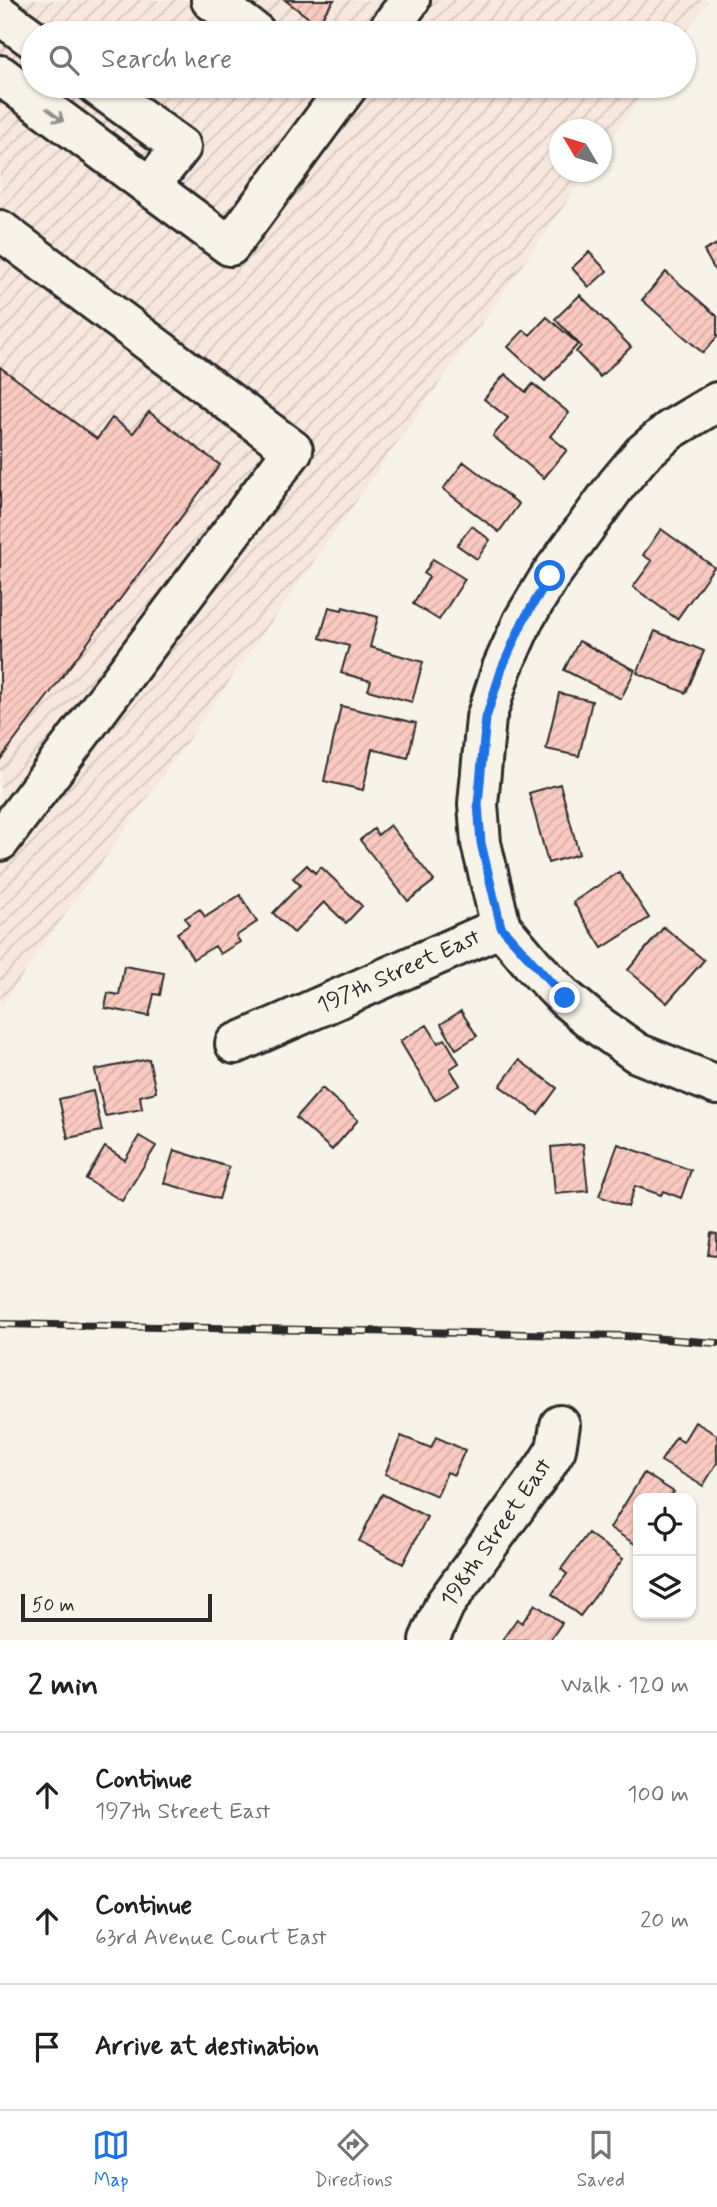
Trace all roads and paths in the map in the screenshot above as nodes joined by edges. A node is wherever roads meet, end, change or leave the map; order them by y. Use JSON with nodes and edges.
{"nodes":[{"id":1,"x":211,"y":0,"type":"edge"},
{"id":2,"x":410,"y":0,"type":"edge"},
{"id":3,"x":0,"y":15,"type":"edge"},
{"id":4,"x":240,"y":21,"type":"edge"},
{"id":5,"x":395,"y":21,"type":"edge"},
{"id":6,"x":21,"y":30,"type":"edge"},
{"id":7,"x":0,"y":75,"type":"edge"},
{"id":8,"x":21,"y":91,"type":"edge"},
{"id":9,"x":31,"y":98,"type":"edge"},
{"id":10,"x":114,"y":98,"type":"edge"},
{"id":11,"x":333,"y":98,"type":"edge"},
{"id":12,"x":150,"y":186,"type":"junction"},
{"id":13,"x":0,"y":230,"type":"edge"},
{"id":14,"x":717,"y":402,"type":"edge"},
{"id":15,"x":0,"y":841,"type":"edge"},
{"id":16,"x":501,"y":927,"type":"junction"},
{"id":17,"x":235,"y":1044,"type":"dead end"},
{"id":18,"x":717,"y":1085,"type":"edge"},
{"id":19,"x":560,"y":1424,"type":"dead end"},
{"id":20,"x":429,"y":1640,"type":"edge"}],
"edges":[{"from":1,"to":4,"type":"street"},
{"from":2,"to":5,"type":"street"},
{"from":3,"to":6,"type":"street"},
{"from":7,"to":8,"type":"street","one_way":true},
{"from":9,"to":12,"type":"street","one_way":true},
{"from":10,"to":12,"type":"street"},
{"from":11,"to":12,"type":"street"},
{"from":13,"to":15,"type":"street"},
{"from":14,"to":16,"type":"street","name":"197th Street East"},
{"from":16,"to":17,"type":"street","name":"197th Street East"},
{"from":16,"to":18,"type":"street"},
{"from":19,"to":20,"type":"street","name":"198th Street East"}]}
